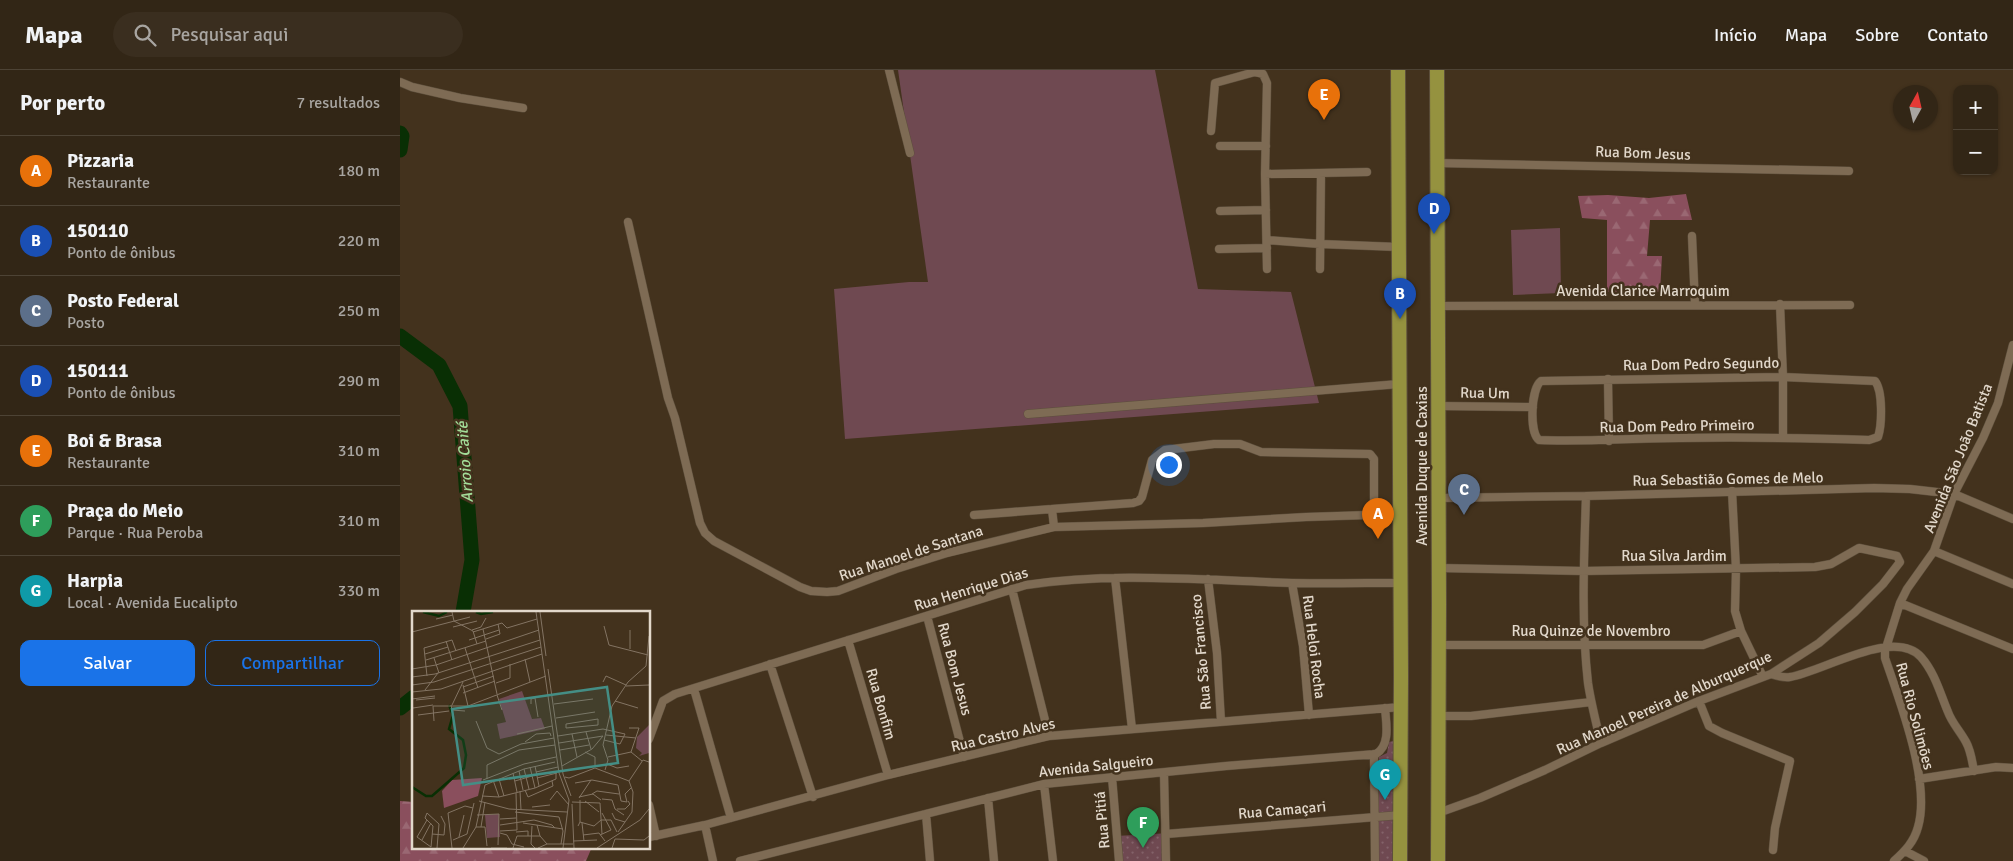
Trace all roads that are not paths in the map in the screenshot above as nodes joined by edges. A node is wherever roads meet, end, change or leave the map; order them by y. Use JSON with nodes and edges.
{"nodes":[{"id":1,"x":889,"y":70,"type":"edge"},
{"id":2,"x":1398,"y":70,"type":"edge"},
{"id":3,"x":1437,"y":70,"type":"edge"},
{"id":4,"x":400,"y":82,"type":"edge"},
{"id":5,"x":523,"y":108,"type":"dead end"},
{"id":6,"x":1211,"y":131,"type":"dead end"},
{"id":7,"x":1220,"y":146,"type":"dead end"},
{"id":8,"x":1266,"y":146,"type":"junction"},
{"id":9,"x":910,"y":153,"type":"dead end"},
{"id":10,"x":1436,"y":163,"type":"junction"},
{"id":11,"x":1849,"y":171,"type":"dead end"},
{"id":12,"x":1368,"y":172,"type":"dead end"},
{"id":13,"x":1320,"y":173,"type":"junction"},
{"id":14,"x":1265,"y":174,"type":"junction"},
{"id":15,"x":1266,"y":210,"type":"junction"},
{"id":16,"x":1220,"y":211,"type":"dead end"},
{"id":17,"x":628,"y":222,"type":"dead end"},
{"id":18,"x":1692,"y":236,"type":"dead end"},
{"id":19,"x":1267,"y":244,"type":"junction"},
{"id":20,"x":1320,"y":244,"type":"junction"},
{"id":21,"x":1399,"y":247,"type":"junction"},
{"id":22,"x":1219,"y":249,"type":"dead end"},
{"id":23,"x":1267,"y":269,"type":"dead end"},
{"id":24,"x":1320,"y":269,"type":"dead end"},
{"id":25,"x":1695,"y":304,"type":"junction"},
{"id":26,"x":1780,"y":304,"type":"junction"},
{"id":27,"x":1850,"y":304,"type":"dead end"},
{"id":28,"x":1437,"y":306,"type":"junction"},
{"id":29,"x":2013,"y":345,"type":"edge"},
{"id":30,"x":1783,"y":376,"type":"junction"},
{"id":31,"x":1608,"y":379,"type":"junction"},
{"id":32,"x":1399,"y":384,"type":"junction"},
{"id":33,"x":1535,"y":389,"type":"joint"},
{"id":34,"x":1438,"y":406,"type":"junction"},
{"id":35,"x":1533,"y":407,"type":"junction"},
{"id":36,"x":1028,"y":414,"type":"dead end"},
{"id":37,"x":1782,"y":437,"type":"junction"},
{"id":38,"x":1870,"y":440,"type":"joint"},
{"id":39,"x":1609,"y":441,"type":"junction"},
{"id":40,"x":1732,"y":491,"type":"junction"},
{"id":41,"x":1954,"y":494,"type":"junction"},
{"id":42,"x":1586,"y":496,"type":"junction"},
{"id":43,"x":1438,"y":498,"type":"junction"},
{"id":44,"x":1052,"y":509,"type":"junction"},
{"id":45,"x":1374,"y":514,"type":"junction"},
{"id":46,"x":1400,"y":514,"type":"junction"},
{"id":47,"x":974,"y":515,"type":"dead end"},
{"id":48,"x":2013,"y":519,"type":"edge"},
{"id":49,"x":1054,"y":527,"type":"junction"},
{"id":50,"x":1934,"y":551,"type":"junction"},
{"id":51,"x":1900,"y":562,"type":"joint"},
{"id":52,"x":1439,"y":568,"type":"junction"},
{"id":53,"x":1736,"y":569,"type":"junction"},
{"id":54,"x":1583,"y":571,"type":"junction"},
{"id":55,"x":1115,"y":578,"type":"junction"},
{"id":56,"x":1208,"y":580,"type":"junction"},
{"id":57,"x":1292,"y":583,"type":"junction"},
{"id":58,"x":1400,"y":584,"type":"junction"},
{"id":59,"x":2013,"y":584,"type":"edge"},
{"id":60,"x":1012,"y":589,"type":"junction"},
{"id":61,"x":1900,"y":604,"type":"junction"},
{"id":62,"x":927,"y":616,"type":"junction"},
{"id":63,"x":1741,"y":631,"type":"junction"},
{"id":64,"x":848,"y":640,"type":"junction"},
{"id":65,"x":1439,"y":644,"type":"junction"},
{"id":66,"x":1585,"y":644,"type":"junction"},
{"id":67,"x":1886,"y":648,"type":"junction"},
{"id":68,"x":2013,"y":649,"type":"edge"},
{"id":69,"x":770,"y":664,"type":"junction"},
{"id":70,"x":1771,"y":674,"type":"junction"},
{"id":71,"x":1763,"y":677,"type":"junction"},
{"id":72,"x":694,"y":689,"type":"junction"},
{"id":73,"x":1699,"y":701,"type":"junction"},
{"id":74,"x":1591,"y":702,"type":"junction"},
{"id":75,"x":1401,"y":707,"type":"junction"},
{"id":76,"x":1385,"y":708,"type":"junction"},
{"id":77,"x":1309,"y":715,"type":"junction"},
{"id":78,"x":1439,"y":716,"type":"junction"},
{"id":79,"x":1221,"y":722,"type":"junction"},
{"id":80,"x":1132,"y":729,"type":"junction"},
{"id":81,"x":650,"y":736,"type":"edge"},
{"id":82,"x":1050,"y":736,"type":"junction"},
{"id":83,"x":1601,"y":742,"type":"junction"},
{"id":84,"x":1374,"y":754,"type":"junction"},
{"id":85,"x":964,"y":757,"type":"junction"},
{"id":86,"x":2013,"y":768,"type":"edge"},
{"id":87,"x":1974,"y":771,"type":"junction"},
{"id":88,"x":1164,"y":773,"type":"junction"},
{"id":89,"x":888,"y":775,"type":"junction"},
{"id":90,"x":1112,"y":777,"type":"junction"},
{"id":91,"x":1919,"y":779,"type":"junction"},
{"id":92,"x":1044,"y":784,"type":"junction"},
{"id":93,"x":813,"y":797,"type":"junction"},
{"id":94,"x":988,"y":798,"type":"junction"},
{"id":95,"x":1438,"y":813,"type":"junction"},
{"id":96,"x":926,"y":814,"type":"junction"},
{"id":97,"x":650,"y":815,"type":"edge"},
{"id":98,"x":1401,"y":815,"type":"junction"},
{"id":99,"x":1375,"y":817,"type":"junction"},
{"id":100,"x":731,"y":818,"type":"junction"},
{"id":101,"x":705,"y":825,"type":"junction"},
{"id":102,"x":1166,"y":834,"type":"junction"},
{"id":103,"x":652,"y":836,"type":"edge"},
{"id":104,"x":1773,"y":850,"type":"dead end"},
{"id":105,"x":1905,"y":851,"type":"junction"},
{"id":106,"x":773,"y":852,"type":"junction"},
{"id":107,"x":713,"y":861,"type":"edge"},
{"id":108,"x":740,"y":861,"type":"edge"},
{"id":109,"x":775,"y":861,"type":"edge"},
{"id":110,"x":930,"y":861,"type":"edge"},
{"id":111,"x":994,"y":861,"type":"edge"},
{"id":112,"x":1053,"y":861,"type":"edge"},
{"id":113,"x":1119,"y":861,"type":"edge"},
{"id":114,"x":1166,"y":861,"type":"edge"},
{"id":115,"x":1375,"y":861,"type":"edge"},
{"id":116,"x":1400,"y":861,"type":"edge"},
{"id":117,"x":1438,"y":861,"type":"edge"},
{"id":118,"x":1894,"y":861,"type":"edge"},
{"id":119,"x":1924,"y":861,"type":"edge"}],
"edges":[{"from":1,"to":9,"type":"street"},
{"from":2,"to":21,"type":"highway","name":"Avenida Duque de Caxias"},
{"from":3,"to":10,"type":"highway","name":"Avenida Duque de Caxias"},
{"from":4,"to":5,"type":"street"},
{"from":6,"to":8,"type":"street"},
{"from":7,"to":8,"type":"street"},
{"from":8,"to":14,"type":"street"},
{"from":10,"to":11,"type":"street","name":"Rua Bom Jesus"},
{"from":10,"to":28,"type":"highway","name":"Avenida Duque de Caxias"},
{"from":12,"to":13,"type":"street"},
{"from":13,"to":14,"type":"street"},
{"from":13,"to":20,"type":"street"},
{"from":14,"to":15,"type":"street"},
{"from":15,"to":16,"type":"street"},
{"from":15,"to":19,"type":"street"},
{"from":17,"to":49,"type":"street","name":"Rua Manoel de Santana"},
{"from":18,"to":25,"type":"street"},
{"from":19,"to":20,"type":"street"},
{"from":19,"to":22,"type":"street"},
{"from":19,"to":23,"type":"street"},
{"from":20,"to":21,"type":"street"},
{"from":20,"to":24,"type":"street"},
{"from":21,"to":32,"type":"highway","name":"Avenida Duque de Caxias"},
{"from":25,"to":26,"type":"street","name":"Avenida Clarice Marroquim"},
{"from":25,"to":28,"type":"street","name":"Avenida Clarice Marroquim"},
{"from":26,"to":27,"type":"street","name":"Avenida Clarice Marroquim"},
{"from":26,"to":30,"type":"street"},
{"from":28,"to":34,"type":"highway","name":"Avenida Duque de Caxias"},
{"from":29,"to":41,"type":"street","name":"Avenida São João Batista"},
{"from":30,"to":31,"type":"street","name":"Rua Dom Pedro Segundo"},
{"from":30,"to":37,"type":"street"},
{"from":30,"to":38,"type":"street","name":"Rua Dom Pedro Segundo"},
{"from":31,"to":33,"type":"street","name":"Rua Dom Pedro Segundo"},
{"from":31,"to":39,"type":"street"},
{"from":32,"to":36,"type":"street"},
{"from":32,"to":46,"type":"highway","name":"Avenida Duque de Caxias"},
{"from":33,"to":35,"type":"street","name":"Rua Dom Pedro Primeiro"},
{"from":34,"to":35,"type":"street","name":"Rua Um"},
{"from":34,"to":43,"type":"highway","name":"Avenida Duque de Caxias"},
{"from":35,"to":39,"type":"street","name":"Rua Dom Pedro Primeiro"},
{"from":37,"to":38,"type":"street","name":"Rua Dom Pedro Primeiro"},
{"from":37,"to":39,"type":"street","name":"Rua Dom Pedro Primeiro"},
{"from":40,"to":41,"type":"street","name":"Rua Sebastião Gomes de Melo"},
{"from":40,"to":42,"type":"street","name":"Rua Sebastião Gomes de Melo"},
{"from":40,"to":53,"type":"street"},
{"from":41,"to":48,"type":"street","name":"Rua Sebastião Gomes de Melo"},
{"from":41,"to":50,"type":"street","name":"Avenida São João Batista"},
{"from":42,"to":43,"type":"street","name":"Rua Sebastião Gomes de Melo"},
{"from":42,"to":54,"type":"street"},
{"from":43,"to":52,"type":"highway","name":"Avenida Duque de Caxias"},
{"from":44,"to":45,"type":"street"},
{"from":44,"to":47,"type":"street"},
{"from":44,"to":49,"type":"street"},
{"from":45,"to":46,"type":"street","name":"Rua Manoel de Santana"},
{"from":45,"to":49,"type":"street","name":"Rua Manoel de Santana"},
{"from":46,"to":58,"type":"highway","name":"Avenida Duque de Caxias"},
{"from":50,"to":59,"type":"street"},
{"from":50,"to":61,"type":"street","name":"Rua Rio Solimões"},
{"from":51,"to":53,"type":"street","name":"Rua Silva Jardim"},
{"from":51,"to":70,"type":"street","name":"Rua Manoel Pereira de Alburquerque"},
{"from":52,"to":54,"type":"street","name":"Rua Silva Jardim"},
{"from":52,"to":65,"type":"highway","name":"Avenida Duque de Caxias"},
{"from":53,"to":54,"type":"street","name":"Rua Silva Jardim"},
{"from":53,"to":63,"type":"street"},
{"from":54,"to":66,"type":"street"},
{"from":55,"to":56,"type":"street","name":"Rua Henrique Dias"},
{"from":55,"to":60,"type":"street","name":"Rua Henrique Dias"},
{"from":55,"to":80,"type":"street"},
{"from":56,"to":57,"type":"street","name":"Rua Henrique Dias"},
{"from":56,"to":79,"type":"street","name":"Rua São Francisco"},
{"from":57,"to":58,"type":"street","name":"Rua Henrique Dias"},
{"from":57,"to":77,"type":"street","name":"Rua Heloi Rocha"},
{"from":58,"to":75,"type":"highway","name":"Avenida Duque de Caxias"},
{"from":60,"to":62,"type":"street","name":"Rua Henrique Dias"},
{"from":60,"to":82,"type":"street"},
{"from":61,"to":67,"type":"street","name":"Rua Rio Solimões"},
{"from":61,"to":68,"type":"street"},
{"from":62,"to":64,"type":"street","name":"Rua Henrique Dias"},
{"from":62,"to":85,"type":"street","name":"Rua Bom Jesus"},
{"from":63,"to":66,"type":"street","name":"Rua Quinze de Novembro"},
{"from":63,"to":71,"type":"street"},
{"from":64,"to":69,"type":"street","name":"Rua Henrique Dias"},
{"from":64,"to":89,"type":"street","name":"Rua Bonfim"},
{"from":65,"to":66,"type":"street","name":"Rua Quinze de Novembro"},
{"from":65,"to":78,"type":"highway","name":"Avenida Duque de Caxias"},
{"from":66,"to":74,"type":"street"},
{"from":67,"to":70,"type":"street"},
{"from":67,"to":87,"type":"street"},
{"from":67,"to":91,"type":"street","name":"Rua Rio Solimões"},
{"from":69,"to":72,"type":"street","name":"Rua Henrique Dias"},
{"from":69,"to":93,"type":"street"},
{"from":70,"to":71,"type":"street","name":"Rua Manoel Pereira de Alburquerque"},
{"from":71,"to":73,"type":"street","name":"Rua Manoel Pereira de Alburquerque"},
{"from":72,"to":81,"type":"street","name":"Rua Henrique Dias"},
{"from":72,"to":100,"type":"street"},
{"from":73,"to":83,"type":"street","name":"Rua Manoel Pereira de Alburquerque"},
{"from":73,"to":104,"type":"street"},
{"from":74,"to":78,"type":"street"},
{"from":74,"to":83,"type":"street"},
{"from":75,"to":76,"type":"street","name":"Rua Castro Alves"},
{"from":75,"to":98,"type":"highway","name":"Avenida Duque de Caxias"},
{"from":76,"to":77,"type":"street","name":"Rua Castro Alves"},
{"from":76,"to":84,"type":"street"},
{"from":77,"to":79,"type":"street","name":"Rua Castro Alves"},
{"from":78,"to":95,"type":"highway","name":"Avenida Duque de Caxias"},
{"from":79,"to":80,"type":"street","name":"Rua Castro Alves"},
{"from":80,"to":82,"type":"street","name":"Rua Castro Alves"},
{"from":82,"to":85,"type":"street","name":"Rua Castro Alves"},
{"from":83,"to":95,"type":"street","name":"Rua Manoel Pereira de Alburquerque"},
{"from":84,"to":88,"type":"street","name":"Avenida Salgueiro"},
{"from":84,"to":99,"type":"street"},
{"from":85,"to":89,"type":"street","name":"Rua Castro Alves"},
{"from":86,"to":87,"type":"street"},
{"from":87,"to":91,"type":"street"},
{"from":88,"to":90,"type":"street","name":"Avenida Salgueiro"},
{"from":88,"to":102,"type":"street"},
{"from":89,"to":93,"type":"street","name":"Rua Castro Alves"},
{"from":90,"to":92,"type":"street","name":"Avenida Salgueiro"},
{"from":90,"to":113,"type":"street","name":"Rua Pitiá"},
{"from":91,"to":105,"type":"street","name":"Rua Rio Solimões"},
{"from":92,"to":94,"type":"street","name":"Avenida Salgueiro"},
{"from":92,"to":112,"type":"street"},
{"from":93,"to":100,"type":"street","name":"Rua Castro Alves"},
{"from":94,"to":96,"type":"street","name":"Avenida Salgueiro"},
{"from":94,"to":111,"type":"street"},
{"from":95,"to":117,"type":"highway","name":"Avenida Duque de Caxias"},
{"from":96,"to":106,"type":"street","name":"Avenida Salgueiro"},
{"from":96,"to":110,"type":"street"},
{"from":97,"to":103,"type":"street"},
{"from":98,"to":99,"type":"street","name":"Rua Camaçari"},
{"from":98,"to":116,"type":"highway","name":"Avenida Duque de Caxias"},
{"from":99,"to":102,"type":"street","name":"Rua Camaçari"},
{"from":99,"to":115,"type":"street"},
{"from":100,"to":101,"type":"street","name":"Rua Castro Alves"},
{"from":101,"to":103,"type":"street","name":"Rua Castro Alves"},
{"from":101,"to":107,"type":"street"},
{"from":102,"to":114,"type":"street"},
{"from":105,"to":118,"type":"street","name":"Rua Rio Solimões"},
{"from":105,"to":119,"type":"street"},
{"from":106,"to":108,"type":"street","name":"Avenida Salgueiro"},
{"from":106,"to":109,"type":"street"}]}
